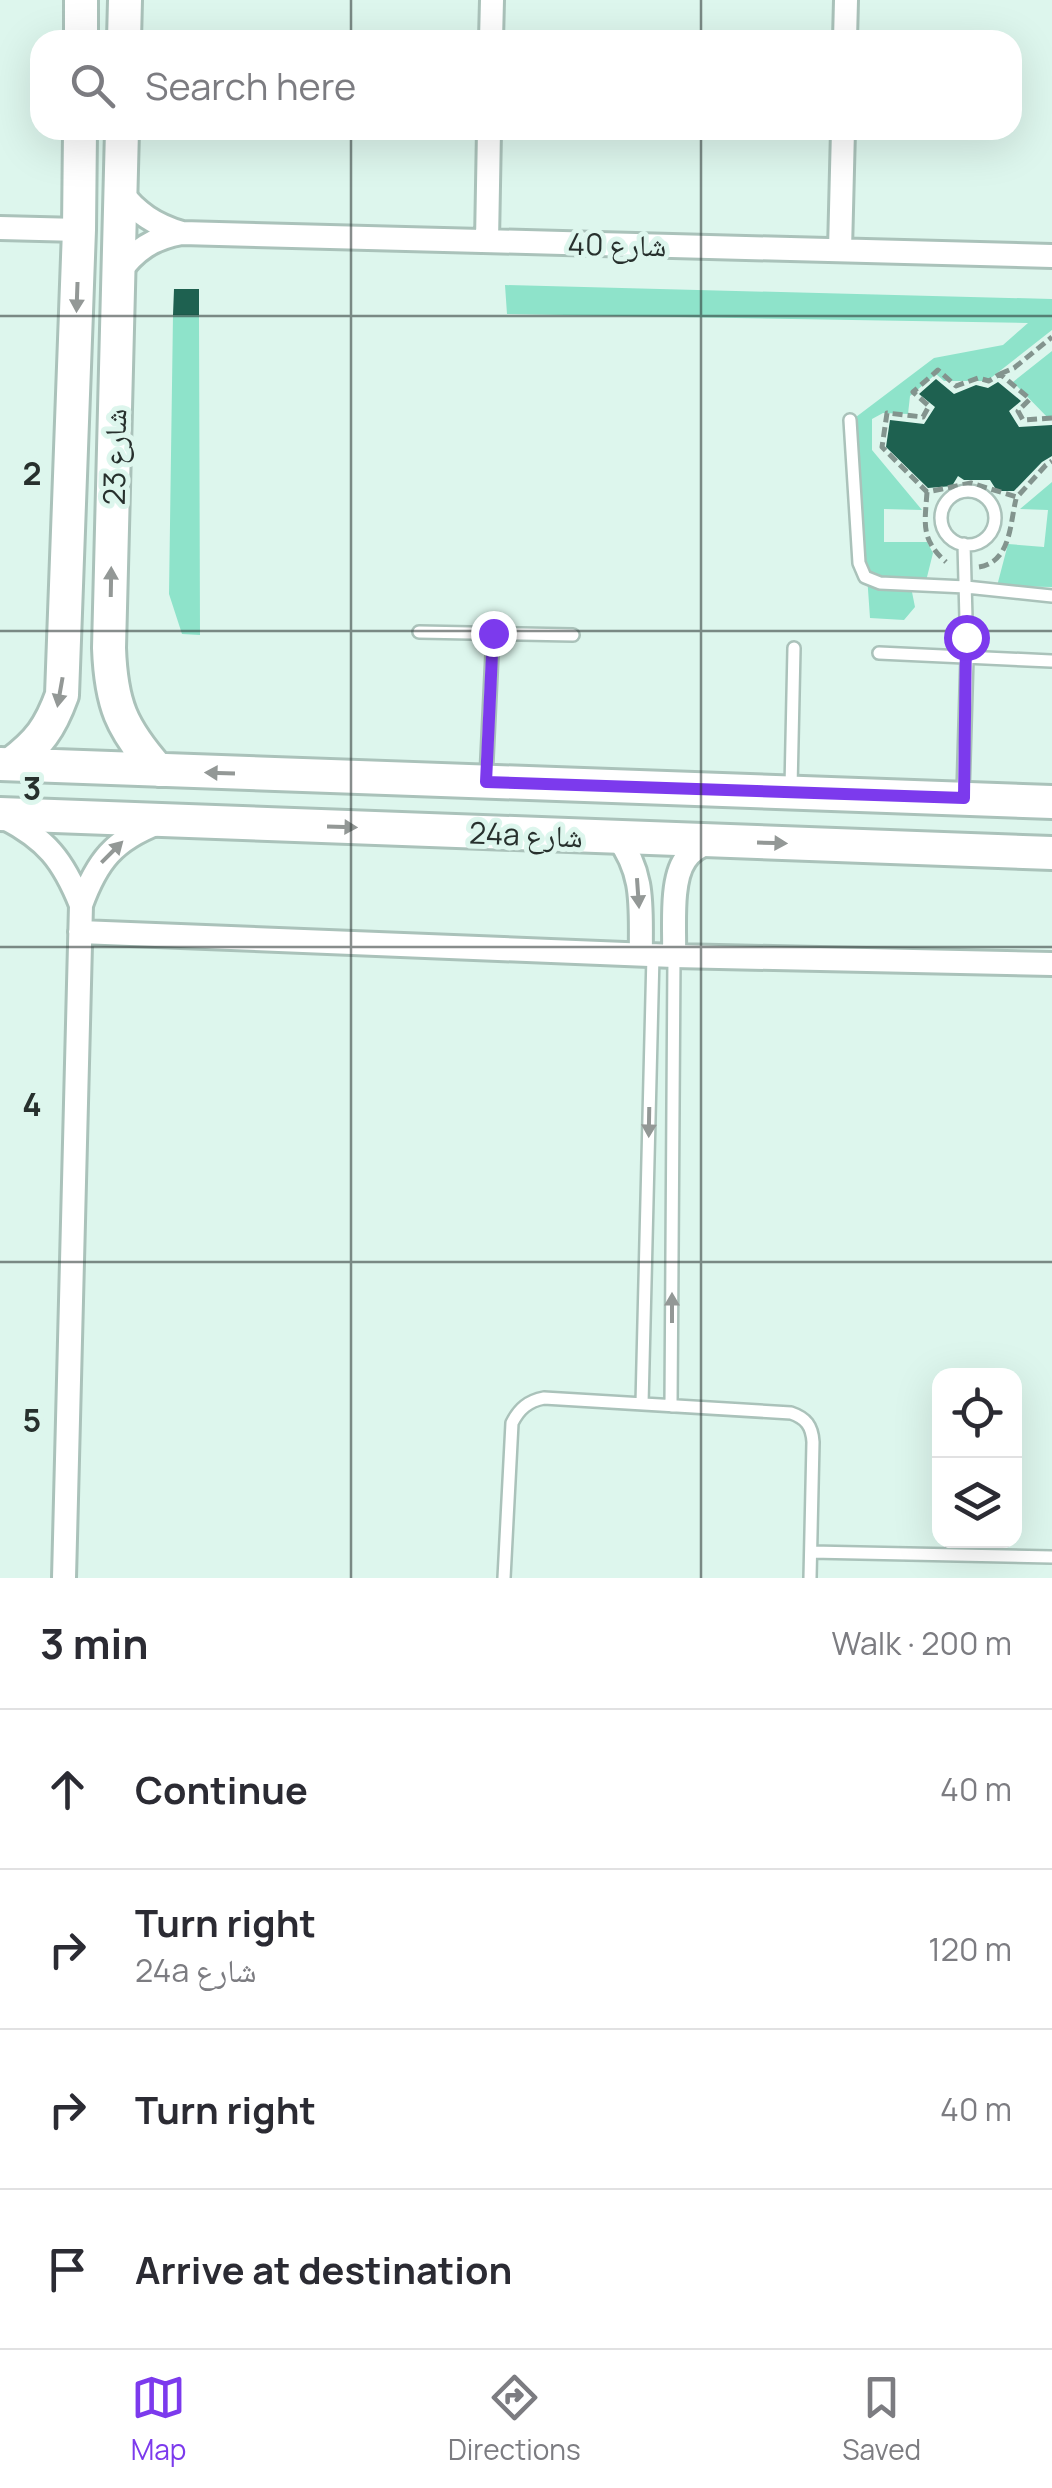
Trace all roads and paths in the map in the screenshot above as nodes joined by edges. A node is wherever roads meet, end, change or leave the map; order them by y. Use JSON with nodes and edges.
{"nodes":[{"id":1,"x":81,"y":0,"type":"edge"},
{"id":2,"x":125,"y":0,"type":"edge"},
{"id":3,"x":492,"y":0,"type":"edge"},
{"id":4,"x":846,"y":0,"type":"edge"},
{"id":5,"x":81,"y":30,"type":"edge"},
{"id":6,"x":124,"y":30,"type":"edge"},
{"id":7,"x":491,"y":30,"type":"edge"},
{"id":8,"x":845,"y":30,"type":"edge"},
{"id":9,"x":80,"y":140,"type":"edge"},
{"id":10,"x":122,"y":140,"type":"edge"},
{"id":11,"x":489,"y":140,"type":"edge"},
{"id":12,"x":843,"y":140,"type":"edge"},
{"id":13,"x":120,"y":191,"type":"junction"},
{"id":14,"x":0,"y":228,"type":"edge"},
{"id":15,"x":79,"y":230,"type":"junction"},
{"id":16,"x":182,"y":233,"type":"junction"},
{"id":17,"x":487,"y":241,"type":"junction"},
{"id":18,"x":840,"y":250,"type":"junction"},
{"id":19,"x":1052,"y":256,"type":"edge"},
{"id":20,"x":118,"y":274,"type":"junction"},
{"id":21,"x":1052,"y":338,"type":"edge"},
{"id":22,"x":1000,"y":374,"type":"junction"},
{"id":23,"x":1052,"y":418,"type":"edge"},
{"id":24,"x":850,"y":420,"type":"dead end"},
{"id":25,"x":1052,"y":461,"type":"edge"},
{"id":26,"x":69,"y":513,"type":"junction"},
{"id":27,"x":964,"y":544,"type":"junction"},
{"id":28,"x":966,"y":587,"type":"junction"},
{"id":29,"x":1052,"y":596,"type":"edge"},
{"id":30,"x":419,"y":632,"type":"dead end"},
{"id":31,"x":493,"y":633,"type":"junction"},
{"id":32,"x":572,"y":635,"type":"dead end"},
{"id":33,"x":109,"y":648,"type":"junction"},
{"id":34,"x":794,"y":648,"type":"dead end"},
{"id":35,"x":879,"y":653,"type":"dead end"},
{"id":36,"x":966,"y":657,"type":"junction"},
{"id":37,"x":1051,"y":661,"type":"edge"},
{"id":38,"x":6,"y":764,"type":"edge"},
{"id":39,"x":158,"y":770,"type":"junction"},
{"id":40,"x":305,"y":776,"type":"junction"},
{"id":41,"x":486,"y":782,"type":"junction"},
{"id":42,"x":791,"y":792,"type":"junction"},
{"id":43,"x":964,"y":798,"type":"junction"},
{"id":44,"x":1052,"y":802,"type":"edge"},
{"id":45,"x":0,"y":815,"type":"edge"},
{"id":46,"x":168,"y":821,"type":"junction"},
{"id":47,"x":616,"y":838,"type":"junction"},
{"id":48,"x":710,"y":841,"type":"junction"},
{"id":49,"x":1052,"y":854,"type":"edge"},
{"id":50,"x":80,"y":905,"type":"junction"},
{"id":51,"x":80,"y":932,"type":"junction"},
{"id":52,"x":656,"y":955,"type":"junction"},
{"id":53,"x":1052,"y":964,"type":"edge"},
{"id":54,"x":650,"y":1062,"type":"junction"},
{"id":55,"x":674,"y":1062,"type":"junction"},
{"id":56,"x":642,"y":1404,"type":"junction"},
{"id":57,"x":671,"y":1406,"type":"junction"},
{"id":58,"x":810,"y":1552,"type":"junction"},
{"id":59,"x":1052,"y":1557,"type":"edge"},
{"id":60,"x":64,"y":1578,"type":"edge"},
{"id":61,"x":504,"y":1578,"type":"edge"},
{"id":62,"x":810,"y":1578,"type":"edge"}],
"edges":[{"from":1,"to":5,"type":"street"},
{"from":2,"to":6,"type":"street"},
{"from":3,"to":7,"type":"street"},
{"from":4,"to":8,"type":"street"},
{"from":9,"to":15,"type":"street","name":"شارع 23"},
{"from":10,"to":13,"type":"street","name":"شارع 23"},
{"from":11,"to":17,"type":"street"},
{"from":12,"to":18,"type":"street"},
{"from":13,"to":16,"type":"street","name":"شارع 40"},
{"from":13,"to":20,"type":"street","name":"شارع 23"},
{"from":14,"to":15,"type":"street"},
{"from":15,"to":26,"type":"street","name":"شارع 23","one_way":true},
{"from":16,"to":17,"type":"street","name":"شارع 40"},
{"from":16,"to":20,"type":"street","name":"شارع 40"},
{"from":17,"to":18,"type":"street","name":"شارع 40"},
{"from":18,"to":19,"type":"street","name":"شارع 40"},
{"from":33,"to":20,"type":"street","name":"شارع 23","one_way":true},
{"from":21,"to":22,"type":"path"},
{"from":22,"to":23,"type":"path"},
{"from":22,"to":25,"type":"path"},
{"from":24,"to":28,"type":"lane"},
{"from":26,"to":33,"type":"street"},
{"from":26,"to":38,"type":"street","name":"شارع 23","one_way":true},
{"from":27,"to":27,"type":"lane"},
{"from":27,"to":28,"type":"lane"},
{"from":28,"to":29,"type":"lane"},
{"from":28,"to":36,"type":"lane"},
{"from":30,"to":31,"type":"lane"},
{"from":31,"to":32,"type":"lane"},
{"from":31,"to":41,"type":"lane"},
{"from":33,"to":39,"type":"street","name":"شارع 23"},
{"from":34,"to":42,"type":"lane"},
{"from":35,"to":36,"type":"lane"},
{"from":36,"to":37,"type":"lane"},
{"from":36,"to":43,"type":"lane"},
{"from":38,"to":39,"type":"street","name":"24a شارع"},
{"from":40,"to":39,"type":"street","name":"24a شارع","one_way":true},
{"from":40,"to":41,"type":"street","name":"24a شارع"},
{"from":40,"to":46,"type":"street"},
{"from":41,"to":42,"type":"street","name":"24a شارع"},
{"from":42,"to":43,"type":"street","name":"24a شارع"},
{"from":43,"to":44,"type":"street","name":"24a شارع"},
{"from":45,"to":46,"type":"street","name":"24a شارع"},
{"from":45,"to":50,"type":"street"},
{"from":46,"to":47,"type":"street","name":"24a شارع","one_way":true},
{"from":50,"to":46,"type":"street","one_way":true},
{"from":47,"to":48,"type":"street","name":"24a شارع"},
{"from":47,"to":52,"type":"street","one_way":true},
{"from":48,"to":49,"type":"street","name":"24a شارع","one_way":true},
{"from":48,"to":52,"type":"street"},
{"from":50,"to":51,"type":"street"},
{"from":51,"to":52,"type":"street"},
{"from":51,"to":60,"type":"street"},
{"from":52,"to":53,"type":"street"},
{"from":52,"to":54,"type":"lane"},
{"from":52,"to":55,"type":"lane"},
{"from":54,"to":55,"type":"lane"},
{"from":54,"to":56,"type":"lane","one_way":true},
{"from":57,"to":55,"type":"lane","one_way":true},
{"from":56,"to":57,"type":"lane"},
{"from":56,"to":61,"type":"lane"},
{"from":57,"to":58,"type":"lane"},
{"from":58,"to":59,"type":"lane"},
{"from":58,"to":62,"type":"lane"}]}
